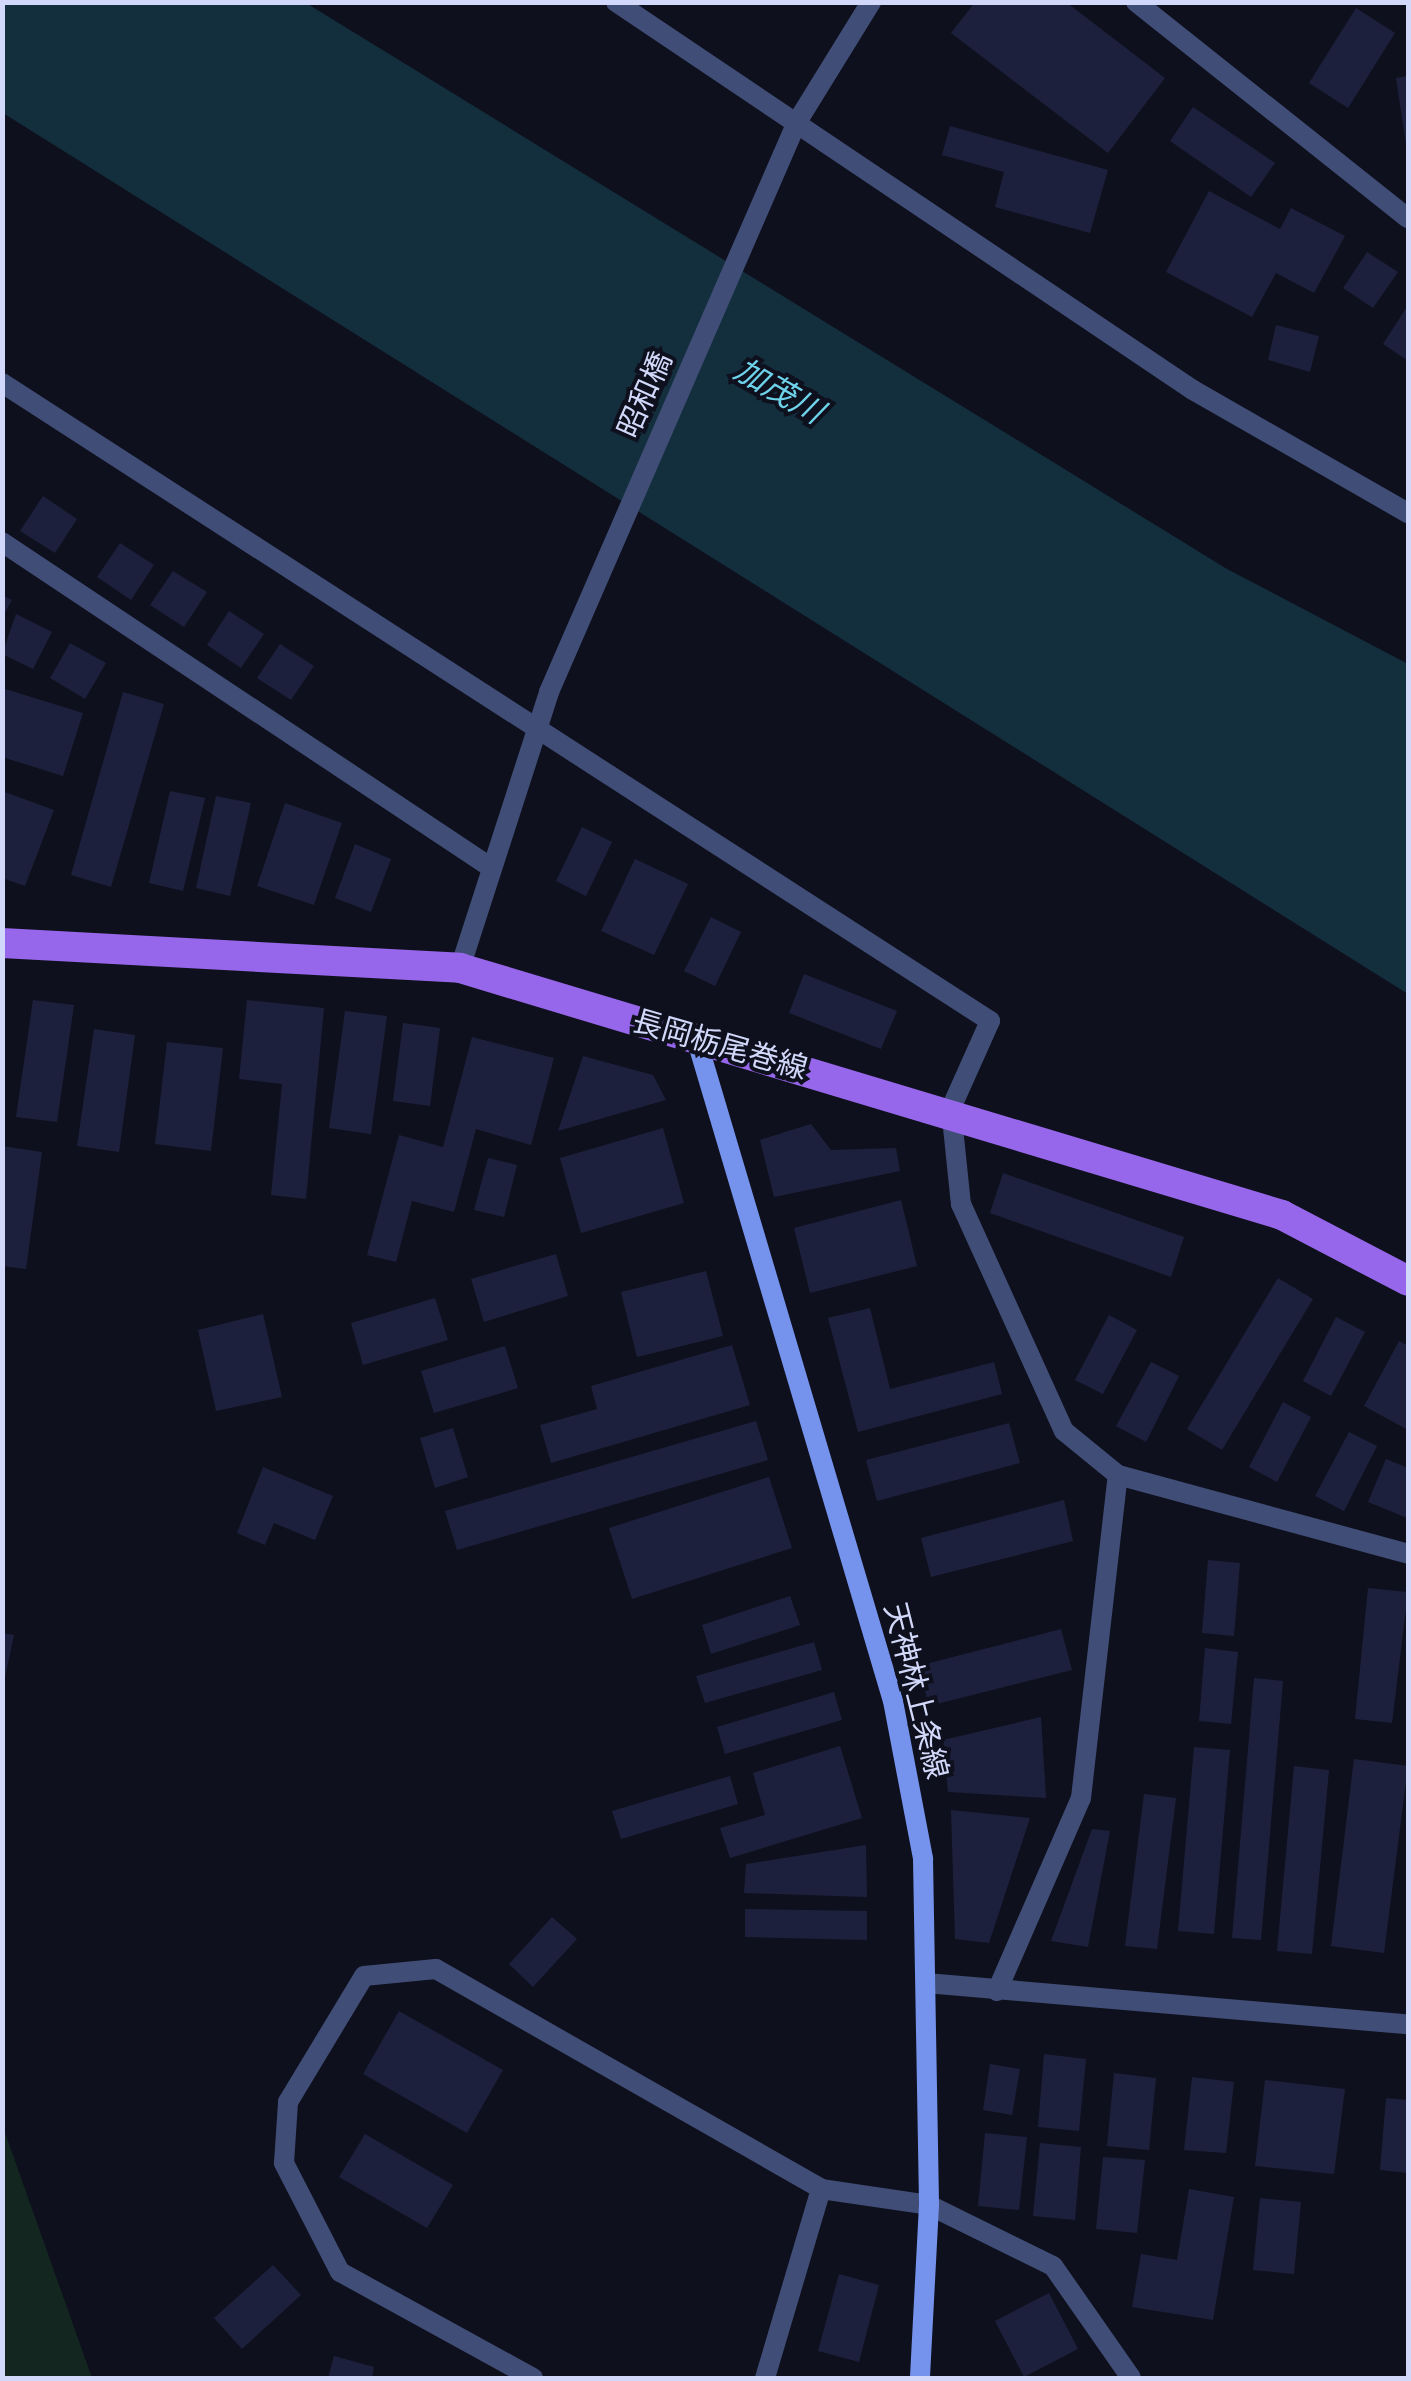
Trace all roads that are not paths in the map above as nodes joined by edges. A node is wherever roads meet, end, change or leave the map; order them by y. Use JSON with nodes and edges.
{"nodes":[{"id":1,"x":616,"y":2,"type":"edge"},
{"id":2,"x":871,"y":2,"type":"edge"},
{"id":3,"x":1136,"y":2,"type":"edge"},
{"id":4,"x":797,"y":122,"type":"junction"},
{"id":5,"x":1408,"y":218,"type":"edge"},
{"id":6,"x":2,"y":383,"type":"edge"},
{"id":7,"x":1408,"y":513,"type":"edge"},
{"id":8,"x":2,"y":542,"type":"edge"},
{"id":9,"x":538,"y":728,"type":"junction"},
{"id":10,"x":490,"y":867,"type":"junction"},
{"id":11,"x":2,"y":944,"type":"edge"},
{"id":12,"x":460,"y":968,"type":"junction"},
{"id":13,"x":697,"y":1040,"type":"junction"},
{"id":14,"x":951,"y":1108,"type":"junction"},
{"id":15,"x":1408,"y":1280,"type":"edge"},
{"id":16,"x":1118,"y":1474,"type":"junction"},
{"id":17,"x":1408,"y":1554,"type":"edge"},
{"id":18,"x":926,"y":1984,"type":"junction"},
{"id":19,"x":997,"y":1991,"type":"junction"},
{"id":20,"x":1408,"y":2024,"type":"edge"},
{"id":21,"x":821,"y":2189,"type":"junction"},
{"id":22,"x":929,"y":2205,"type":"junction"},
{"id":23,"x":532,"y":2378,"type":"edge"},
{"id":24,"x":765,"y":2378,"type":"edge"},
{"id":25,"x":920,"y":2378,"type":"edge"},
{"id":26,"x":1131,"y":2378,"type":"edge"}],
"edges":[{"from":1,"to":4,"type":"street"},
{"from":2,"to":4,"type":"street","name":"昭和橋"},
{"from":3,"to":5,"type":"street"},
{"from":4,"to":7,"type":"street"},
{"from":4,"to":9,"type":"street","name":"昭和橋"},
{"from":6,"to":9,"type":"street"},
{"from":8,"to":10,"type":"street"},
{"from":9,"to":10,"type":"street","name":"昭和橋"},
{"from":9,"to":14,"type":"street"},
{"from":10,"to":12,"type":"street","name":"昭和橋"},
{"from":11,"to":12,"type":"main road","name":"長岡栃尾巻線"},
{"from":12,"to":13,"type":"main road","name":"長岡栃尾巻線"},
{"from":13,"to":14,"type":"main road","name":"長岡栃尾巻線"},
{"from":13,"to":18,"type":"main road","name":"天神林上条線"},
{"from":14,"to":15,"type":"main road","name":"長岡栃尾巻線"},
{"from":14,"to":16,"type":"street"},
{"from":16,"to":17,"type":"street"},
{"from":16,"to":19,"type":"street"},
{"from":18,"to":19,"type":"street"},
{"from":18,"to":22,"type":"main road","name":"天神林上条線"},
{"from":19,"to":20,"type":"street"},
{"from":21,"to":22,"type":"street"},
{"from":21,"to":23,"type":"street"},
{"from":21,"to":24,"type":"street"},
{"from":22,"to":25,"type":"main road","name":"天神林上条線"},
{"from":22,"to":26,"type":"street"}]}
